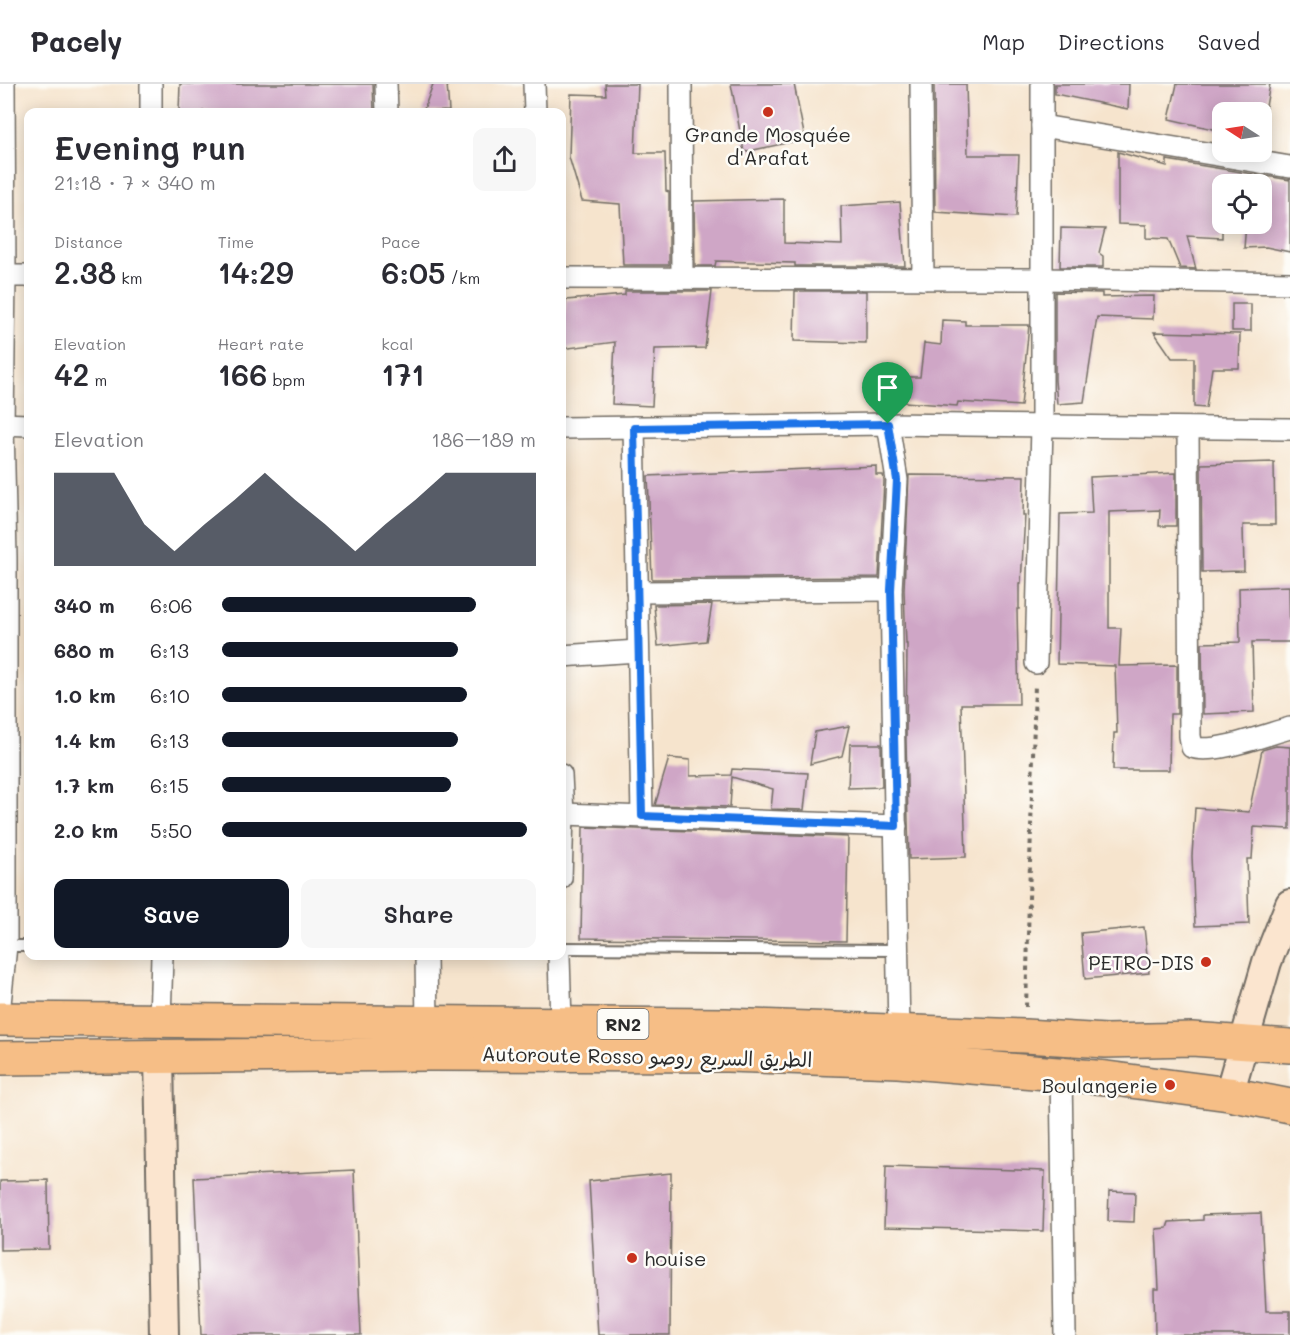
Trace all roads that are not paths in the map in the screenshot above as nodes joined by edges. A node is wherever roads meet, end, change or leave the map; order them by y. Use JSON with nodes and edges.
{"nodes":[{"id":1,"x":152,"y":84,"type":"edge"},
{"id":2,"x":386,"y":84,"type":"edge"},
{"id":3,"x":534,"y":84,"type":"edge"},
{"id":4,"x":681,"y":84,"type":"edge"},
{"id":5,"x":921,"y":84,"type":"edge"},
{"id":6,"x":1042,"y":84,"type":"edge"},
{"id":7,"x":3,"y":86,"type":"edge"},
{"id":8,"x":151,"y":108,"type":"edge"},
{"id":9,"x":387,"y":108,"type":"edge"},
{"id":10,"x":535,"y":108,"type":"edge"},
{"id":11,"x":1042,"y":126,"type":"junction"},
{"id":12,"x":1290,"y":167,"type":"edge"},
{"id":13,"x":5,"y":276,"type":"junction"},
{"id":14,"x":24,"y":276,"type":"edge"},
{"id":15,"x":566,"y":278,"type":"edge"},
{"id":16,"x":682,"y":278,"type":"junction"},
{"id":17,"x":923,"y":279,"type":"junction"},
{"id":18,"x":1042,"y":279,"type":"junction"},
{"id":19,"x":1290,"y":283,"type":"edge"},
{"id":20,"x":2,"y":424,"type":"edge"},
{"id":21,"x":888,"y":424,"type":"junction"},
{"id":22,"x":24,"y":425,"type":"edge"},
{"id":23,"x":1042,"y":426,"type":"junction"},
{"id":24,"x":566,"y":428,"type":"edge"},
{"id":25,"x":634,"y":428,"type":"junction"},
{"id":26,"x":1188,"y":428,"type":"junction"},
{"id":27,"x":1290,"y":429,"type":"edge"},
{"id":28,"x":3,"y":557,"type":"edge"},
{"id":29,"x":891,"y":590,"type":"junction"},
{"id":30,"x":637,"y":592,"type":"junction"},
{"id":31,"x":638,"y":651,"type":"junction"},
{"id":32,"x":566,"y":656,"type":"edge"},
{"id":33,"x":1036,"y":663,"type":"road end"},
{"id":34,"x":1290,"y":728,"type":"edge"},
{"id":35,"x":3,"y":810,"type":"edge"},
{"id":36,"x":566,"y":814,"type":"edge"},
{"id":37,"x":642,"y":816,"type":"junction"},
{"id":38,"x":896,"y":826,"type":"junction"},
{"id":39,"x":1290,"y":904,"type":"edge"},
{"id":40,"x":3,"y":946,"type":"edge"},
{"id":41,"x":24,"y":946,"type":"edge"},
{"id":42,"x":566,"y":948,"type":"edge"},
{"id":43,"x":898,"y":950,"type":"junction"},
{"id":44,"x":162,"y":960,"type":"edge"},
{"id":45,"x":426,"y":960,"type":"edge"},
{"id":46,"x":559,"y":960,"type":"edge"},
{"id":47,"x":0,"y":1004,"type":"edge"},
{"id":48,"x":0,"y":1018,"type":"edge"},
{"id":49,"x":160,"y":1020,"type":"junction"},
{"id":50,"x":561,"y":1023,"type":"junction"},
{"id":51,"x":427,"y":1024,"type":"junction"},
{"id":52,"x":898,"y":1032,"type":"junction"},
{"id":53,"x":1245,"y":1042,"type":"junction"},
{"id":54,"x":1290,"y":1046,"type":"edge"},
{"id":55,"x":159,"y":1056,"type":"junction"},
{"id":56,"x":0,"y":1058,"type":"edge"},
{"id":57,"x":1061,"y":1074,"type":"junction"},
{"id":58,"x":1229,"y":1094,"type":"junction"},
{"id":59,"x":1290,"y":1106,"type":"edge"},
{"id":60,"x":164,"y":1335,"type":"edge"},
{"id":61,"x":1065,"y":1335,"type":"edge"}],
"edges":[{"from":1,"to":8,"type":"street"},
{"from":2,"to":9,"type":"street"},
{"from":3,"to":10,"type":"street"},
{"from":4,"to":16,"type":"street"},
{"from":5,"to":17,"type":"street"},
{"from":6,"to":11,"type":"street"},
{"from":7,"to":13,"type":"street"},
{"from":11,"to":12,"type":"street"},
{"from":11,"to":18,"type":"street"},
{"from":13,"to":14,"type":"street"},
{"from":13,"to":20,"type":"street"},
{"from":15,"to":16,"type":"street"},
{"from":16,"to":17,"type":"street"},
{"from":17,"to":18,"type":"street"},
{"from":18,"to":19,"type":"street"},
{"from":18,"to":23,"type":"street"},
{"from":20,"to":22,"type":"street"},
{"from":20,"to":28,"type":"street"},
{"from":21,"to":23,"type":"street"},
{"from":21,"to":25,"type":"street"},
{"from":21,"to":29,"type":"street"},
{"from":23,"to":26,"type":"street"},
{"from":23,"to":33,"type":"street"},
{"from":24,"to":25,"type":"street"},
{"from":25,"to":30,"type":"street"},
{"from":26,"to":27,"type":"street"},
{"from":26,"to":34,"type":"street"},
{"from":28,"to":35,"type":"street"},
{"from":29,"to":30,"type":"street"},
{"from":29,"to":38,"type":"street"},
{"from":30,"to":31,"type":"street"},
{"from":31,"to":32,"type":"street"},
{"from":31,"to":37,"type":"street"},
{"from":35,"to":40,"type":"street"},
{"from":36,"to":37,"type":"street"},
{"from":37,"to":38,"type":"street"},
{"from":38,"to":43,"type":"street"},
{"from":39,"to":53,"type":"street"},
{"from":40,"to":41,"type":"lane"},
{"from":40,"to":47,"type":"street"},
{"from":42,"to":43,"type":"lane"},
{"from":43,"to":52,"type":"street"},
{"from":44,"to":49,"type":"street"},
{"from":45,"to":51,"type":"street"},
{"from":46,"to":50,"type":"street"},
{"from":48,"to":49,"type":"highway","name":"Autoroute Rosso الطريق السريع روصو","number":"RN2"},
{"from":49,"to":51,"type":"highway","name":"Autoroute Rosso الطريق السريع روصو","number":"RN2"},
{"from":50,"to":51,"type":"highway","name":"Autoroute Rosso الطريق السريع روصو","number":"RN2"},
{"from":50,"to":52,"type":"highway","name":"Autoroute Rosso الطريق السريع روصو","number":"RN2"},
{"from":52,"to":53,"type":"highway","name":"Autoroute Rosso الطريق السريع روصو","number":"RN2"},
{"from":53,"to":54,"type":"highway","name":"Autoroute Rosso الطريق السريع روصو","number":"RN2"},
{"from":53,"to":58,"type":"street"},
{"from":55,"to":56,"type":"highway","name":"Autoroute Rosso الطريق السريع روصو","number":"RN2"},
{"from":55,"to":57,"type":"highway","name":"Autoroute Rosso الطريق السريع روصو","number":"RN2"},
{"from":55,"to":60,"type":"street"},
{"from":57,"to":58,"type":"highway","name":"Autoroute Rosso الطريق السريع روصو","number":"RN2"},
{"from":57,"to":61,"type":"street"},
{"from":58,"to":59,"type":"highway","name":"Autoroute Rosso الطريق السريع روصو","number":"RN2"}]}
